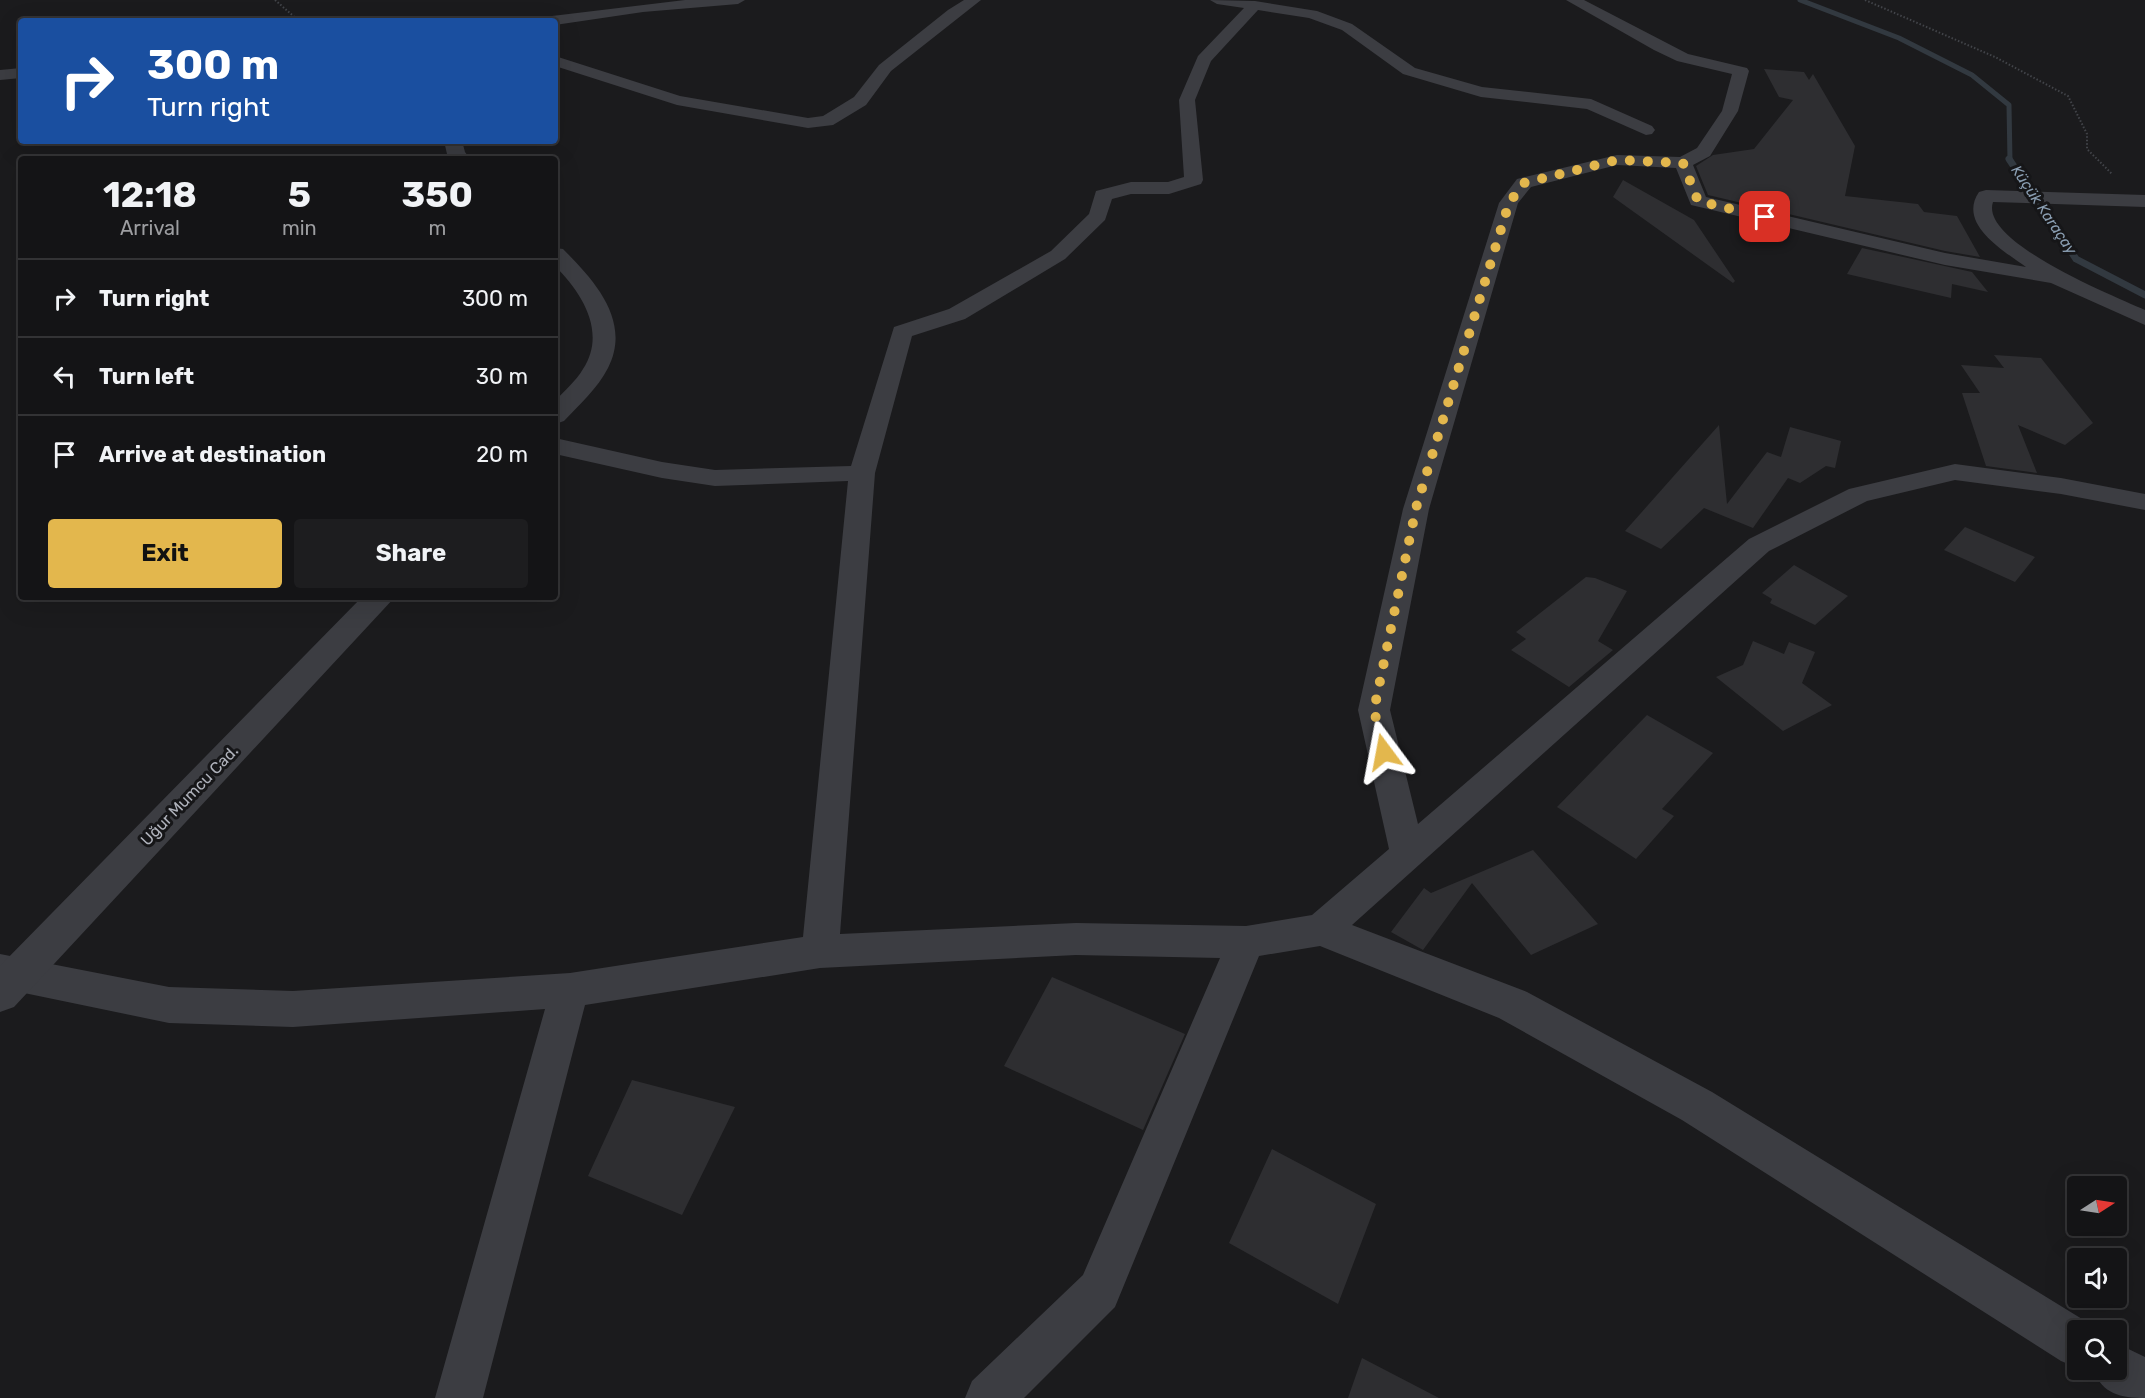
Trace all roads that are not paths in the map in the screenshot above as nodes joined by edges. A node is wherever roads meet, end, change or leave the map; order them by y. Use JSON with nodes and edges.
{"nodes":[{"id":1,"x":738,"y":0,"type":"edge"},
{"id":2,"x":974,"y":0,"type":"edge"},
{"id":3,"x":1217,"y":0,"type":"edge"},
{"id":4,"x":1573,"y":0,"type":"edge"},
{"id":5,"x":1255,"y":5,"type":"junction"},
{"id":6,"x":558,"y":20,"type":"edge"},
{"id":7,"x":558,"y":62,"type":"edge"},
{"id":8,"x":18,"y":73,"type":"edge"},
{"id":9,"x":0,"y":75,"type":"edge"},
{"id":10,"x":1646,"y":130,"type":"dead end"},
{"id":11,"x":1683,"y":163,"type":"junction"},
{"id":12,"x":2141,"y":200,"type":"edge"},
{"id":13,"x":558,"y":257,"type":"edge"},
{"id":14,"x":2056,"y":278,"type":"junction"},
{"id":15,"x":2145,"y":318,"type":"edge"},
{"id":16,"x":558,"y":412,"type":"edge"},
{"id":17,"x":558,"y":447,"type":"edge"},
{"id":18,"x":862,"y":472,"type":"junction"},
{"id":19,"x":2145,"y":502,"type":"edge"},
{"id":20,"x":377,"y":600,"type":"edge"},
{"id":21,"x":1408,"y":855,"type":"junction"},
{"id":22,"x":1321,"y":930,"type":"junction"},
{"id":23,"x":1246,"y":942,"type":"junction"},
{"id":24,"x":820,"y":951,"type":"junction"},
{"id":25,"x":6,"y":980,"type":"edge"},
{"id":26,"x":570,"y":990,"type":"junction"},
{"id":27,"x":2067,"y":1337,"type":"edge"},
{"id":28,"x":2127,"y":1373,"type":"edge"},
{"id":29,"x":2145,"y":1383,"type":"edge"},
{"id":30,"x":459,"y":1398,"type":"edge"},
{"id":31,"x":989,"y":1398,"type":"edge"}],
"edges":[{"from":1,"to":6,"type":"street"},
{"from":2,"to":7,"type":"street"},
{"from":3,"to":5,"type":"street"},
{"from":4,"to":11,"type":"street"},
{"from":5,"to":10,"type":"street"},
{"from":5,"to":18,"type":"street"},
{"from":8,"to":9,"type":"street"},
{"from":11,"to":14,"type":"street"},
{"from":11,"to":21,"type":"street"},
{"from":12,"to":14,"type":"street"},
{"from":13,"to":16,"type":"street"},
{"from":14,"to":15,"type":"street"},
{"from":17,"to":18,"type":"street"},
{"from":18,"to":24,"type":"street"},
{"from":19,"to":21,"type":"street"},
{"from":20,"to":25,"type":"street","name":"Uğur Mumcu Cad."},
{"from":21,"to":22,"type":"street"},
{"from":22,"to":23,"type":"street"},
{"from":22,"to":27,"type":"street"},
{"from":23,"to":24,"type":"street"},
{"from":23,"to":31,"type":"street"},
{"from":24,"to":26,"type":"street"},
{"from":25,"to":26,"type":"street"},
{"from":26,"to":30,"type":"street"},
{"from":28,"to":29,"type":"street"}]}
